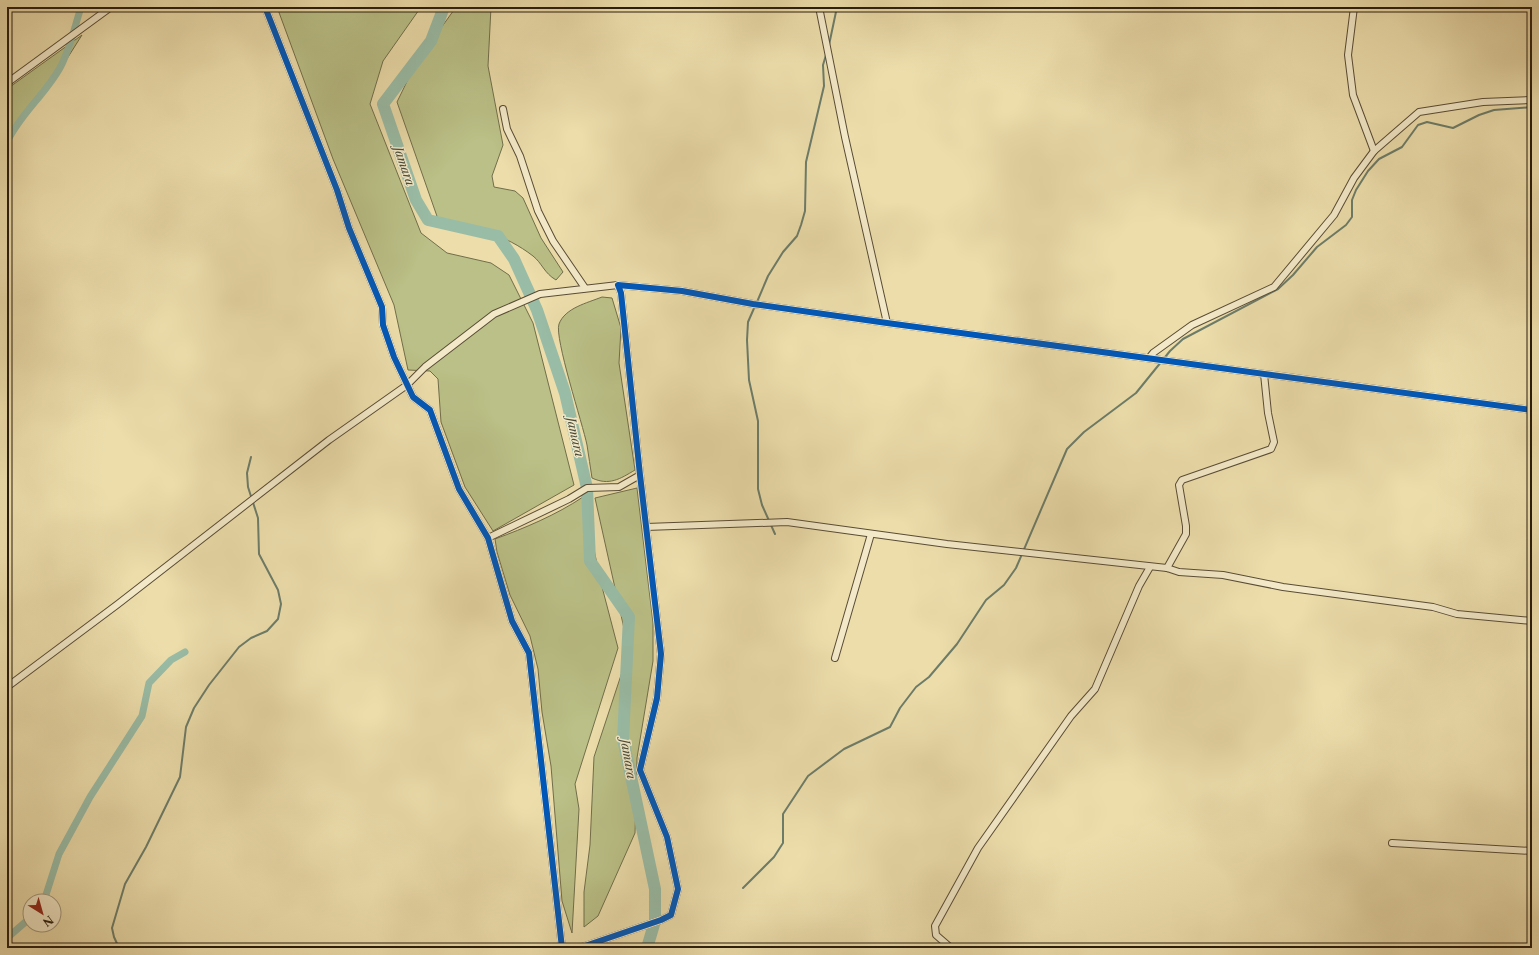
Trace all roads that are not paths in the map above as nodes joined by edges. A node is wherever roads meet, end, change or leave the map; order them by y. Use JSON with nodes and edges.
{"nodes":[{"id":1,"x":111,"y":7,"type":"edge"},
{"id":2,"x":265,"y":7,"type":"edge"},
{"id":3,"x":819,"y":7,"type":"edge"},
{"id":4,"x":1354,"y":7,"type":"edge"},
{"id":5,"x":7,"y":83,"type":"edge"},
{"id":6,"x":1532,"y":100,"type":"edge"},
{"id":7,"x":503,"y":109,"type":"dead end"},
{"id":8,"x":1374,"y":151,"type":"junction"},
{"id":9,"x":618,"y":285,"type":"junction"},
{"id":10,"x":585,"y":288,"type":"junction"},
{"id":11,"x":887,"y":323,"type":"junction"},
{"id":12,"x":1148,"y":358,"type":"junction"},
{"id":13,"x":1264,"y":374,"type":"junction"},
{"id":14,"x":408,"y":385,"type":"junction"},
{"id":15,"x":1532,"y":410,"type":"edge"},
{"id":16,"x":640,"y":475,"type":"junction"},
{"id":17,"x":646,"y":527,"type":"junction"},
{"id":18,"x":871,"y":534,"type":"junction"},
{"id":19,"x":488,"y":538,"type":"junction"},
{"id":20,"x":1150,"y":567,"type":"junction"},
{"id":21,"x":1167,"y":568,"type":"junction"},
{"id":22,"x":1532,"y":621,"type":"edge"},
{"id":23,"x":835,"y":658,"type":"dead end"},
{"id":24,"x":7,"y":687,"type":"edge"},
{"id":25,"x":1392,"y":842,"type":"dead end"},
{"id":26,"x":1532,"y":851,"type":"edge"},
{"id":27,"x":562,"y":948,"type":"edge"},
{"id":28,"x":579,"y":948,"type":"edge"},
{"id":29,"x":951,"y":948,"type":"edge"}],
"edges":[{"from":1,"to":5,"type":"street"},
{"from":2,"to":14,"type":"street"},
{"from":3,"to":11,"type":"street"},
{"from":4,"to":8,"type":"street"},
{"from":6,"to":8,"type":"street"},
{"from":7,"to":10,"type":"street"},
{"from":8,"to":12,"type":"street"},
{"from":9,"to":10,"type":"street"},
{"from":9,"to":11,"type":"street"},
{"from":9,"to":16,"type":"street"},
{"from":10,"to":14,"type":"street"},
{"from":11,"to":12,"type":"street"},
{"from":12,"to":13,"type":"street"},
{"from":13,"to":15,"type":"street"},
{"from":13,"to":21,"type":"street"},
{"from":14,"to":19,"type":"street"},
{"from":14,"to":24,"type":"street"},
{"from":16,"to":17,"type":"street"},
{"from":16,"to":19,"type":"street"},
{"from":17,"to":18,"type":"street"},
{"from":17,"to":28,"type":"street"},
{"from":18,"to":20,"type":"street"},
{"from":18,"to":23,"type":"street"},
{"from":19,"to":27,"type":"street"},
{"from":20,"to":21,"type":"street"},
{"from":20,"to":29,"type":"street"},
{"from":21,"to":22,"type":"street"},
{"from":25,"to":26,"type":"street"}]}
